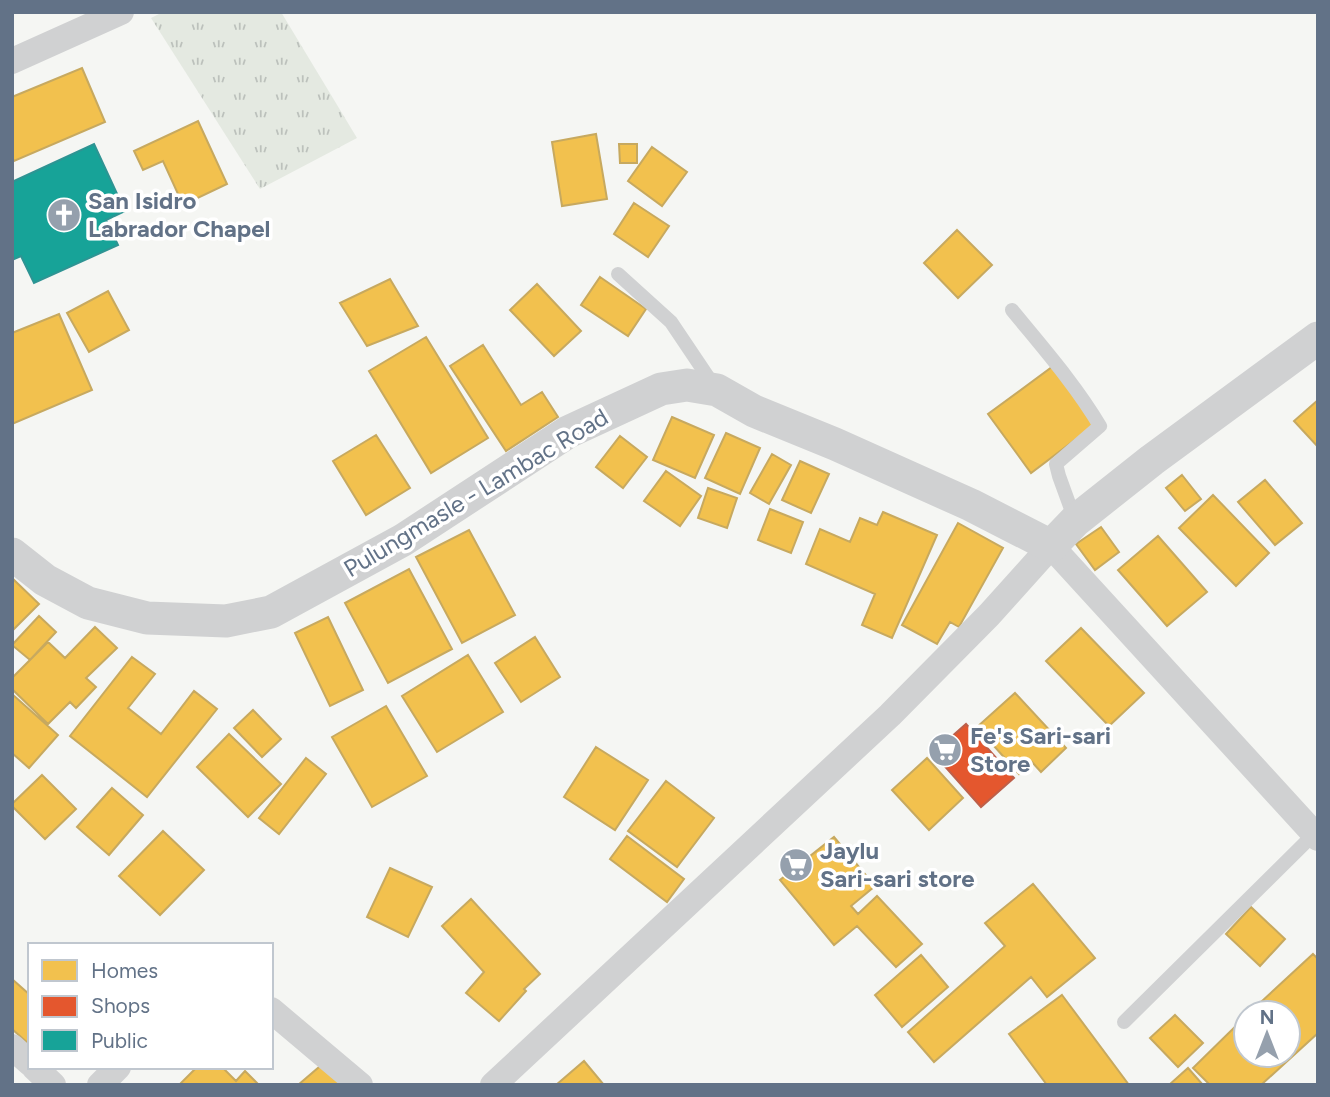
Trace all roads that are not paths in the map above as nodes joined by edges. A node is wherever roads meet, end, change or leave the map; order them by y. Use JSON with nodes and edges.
{"nodes":[{"id":1,"x":121,"y":12,"type":"edge"},
{"id":2,"x":12,"y":61,"type":"edge"},
{"id":3,"x":618,"y":274,"type":"dead end"},
{"id":4,"x":1012,"y":310,"type":"dead end"},
{"id":5,"x":1318,"y":338,"type":"edge"},
{"id":6,"x":717,"y":390,"type":"junction"},
{"id":7,"x":1075,"y":521,"type":"junction"},
{"id":8,"x":1051,"y":546,"type":"junction"},
{"id":9,"x":12,"y":554,"type":"edge"},
{"id":10,"x":1316,"y":836,"type":"edge"},
{"id":11,"x":273,"y":1012,"type":"edge"},
{"id":12,"x":1124,"y":1022,"type":"dead end"},
{"id":13,"x":12,"y":1047,"type":"edge"},
{"id":14,"x":28,"y":1061,"type":"edge"},
{"id":15,"x":36,"y":1069,"type":"edge"},
{"id":16,"x":116,"y":1069,"type":"edge"},
{"id":17,"x":53,"y":1085,"type":"edge"},
{"id":18,"x":100,"y":1085,"type":"edge"},
{"id":19,"x":359,"y":1085,"type":"edge"},
{"id":20,"x":493,"y":1085,"type":"edge"}],
"edges":[{"from":1,"to":2,"type":"street"},
{"from":3,"to":6,"type":"lane"},
{"from":4,"to":7,"type":"lane"},
{"from":5,"to":7,"type":"street"},
{"from":6,"to":8,"type":"street","name":"Pulungmasle - Lambac Road"},
{"from":6,"to":9,"type":"street","name":"Pulungmasle - Lambac Road"},
{"from":7,"to":8,"type":"street"},
{"from":8,"to":10,"type":"street"},
{"from":8,"to":20,"type":"street"},
{"from":10,"to":12,"type":"lane"},
{"from":11,"to":19,"type":"street"},
{"from":13,"to":14,"type":"street"},
{"from":15,"to":17,"type":"street"},
{"from":16,"to":18,"type":"street"}]}
